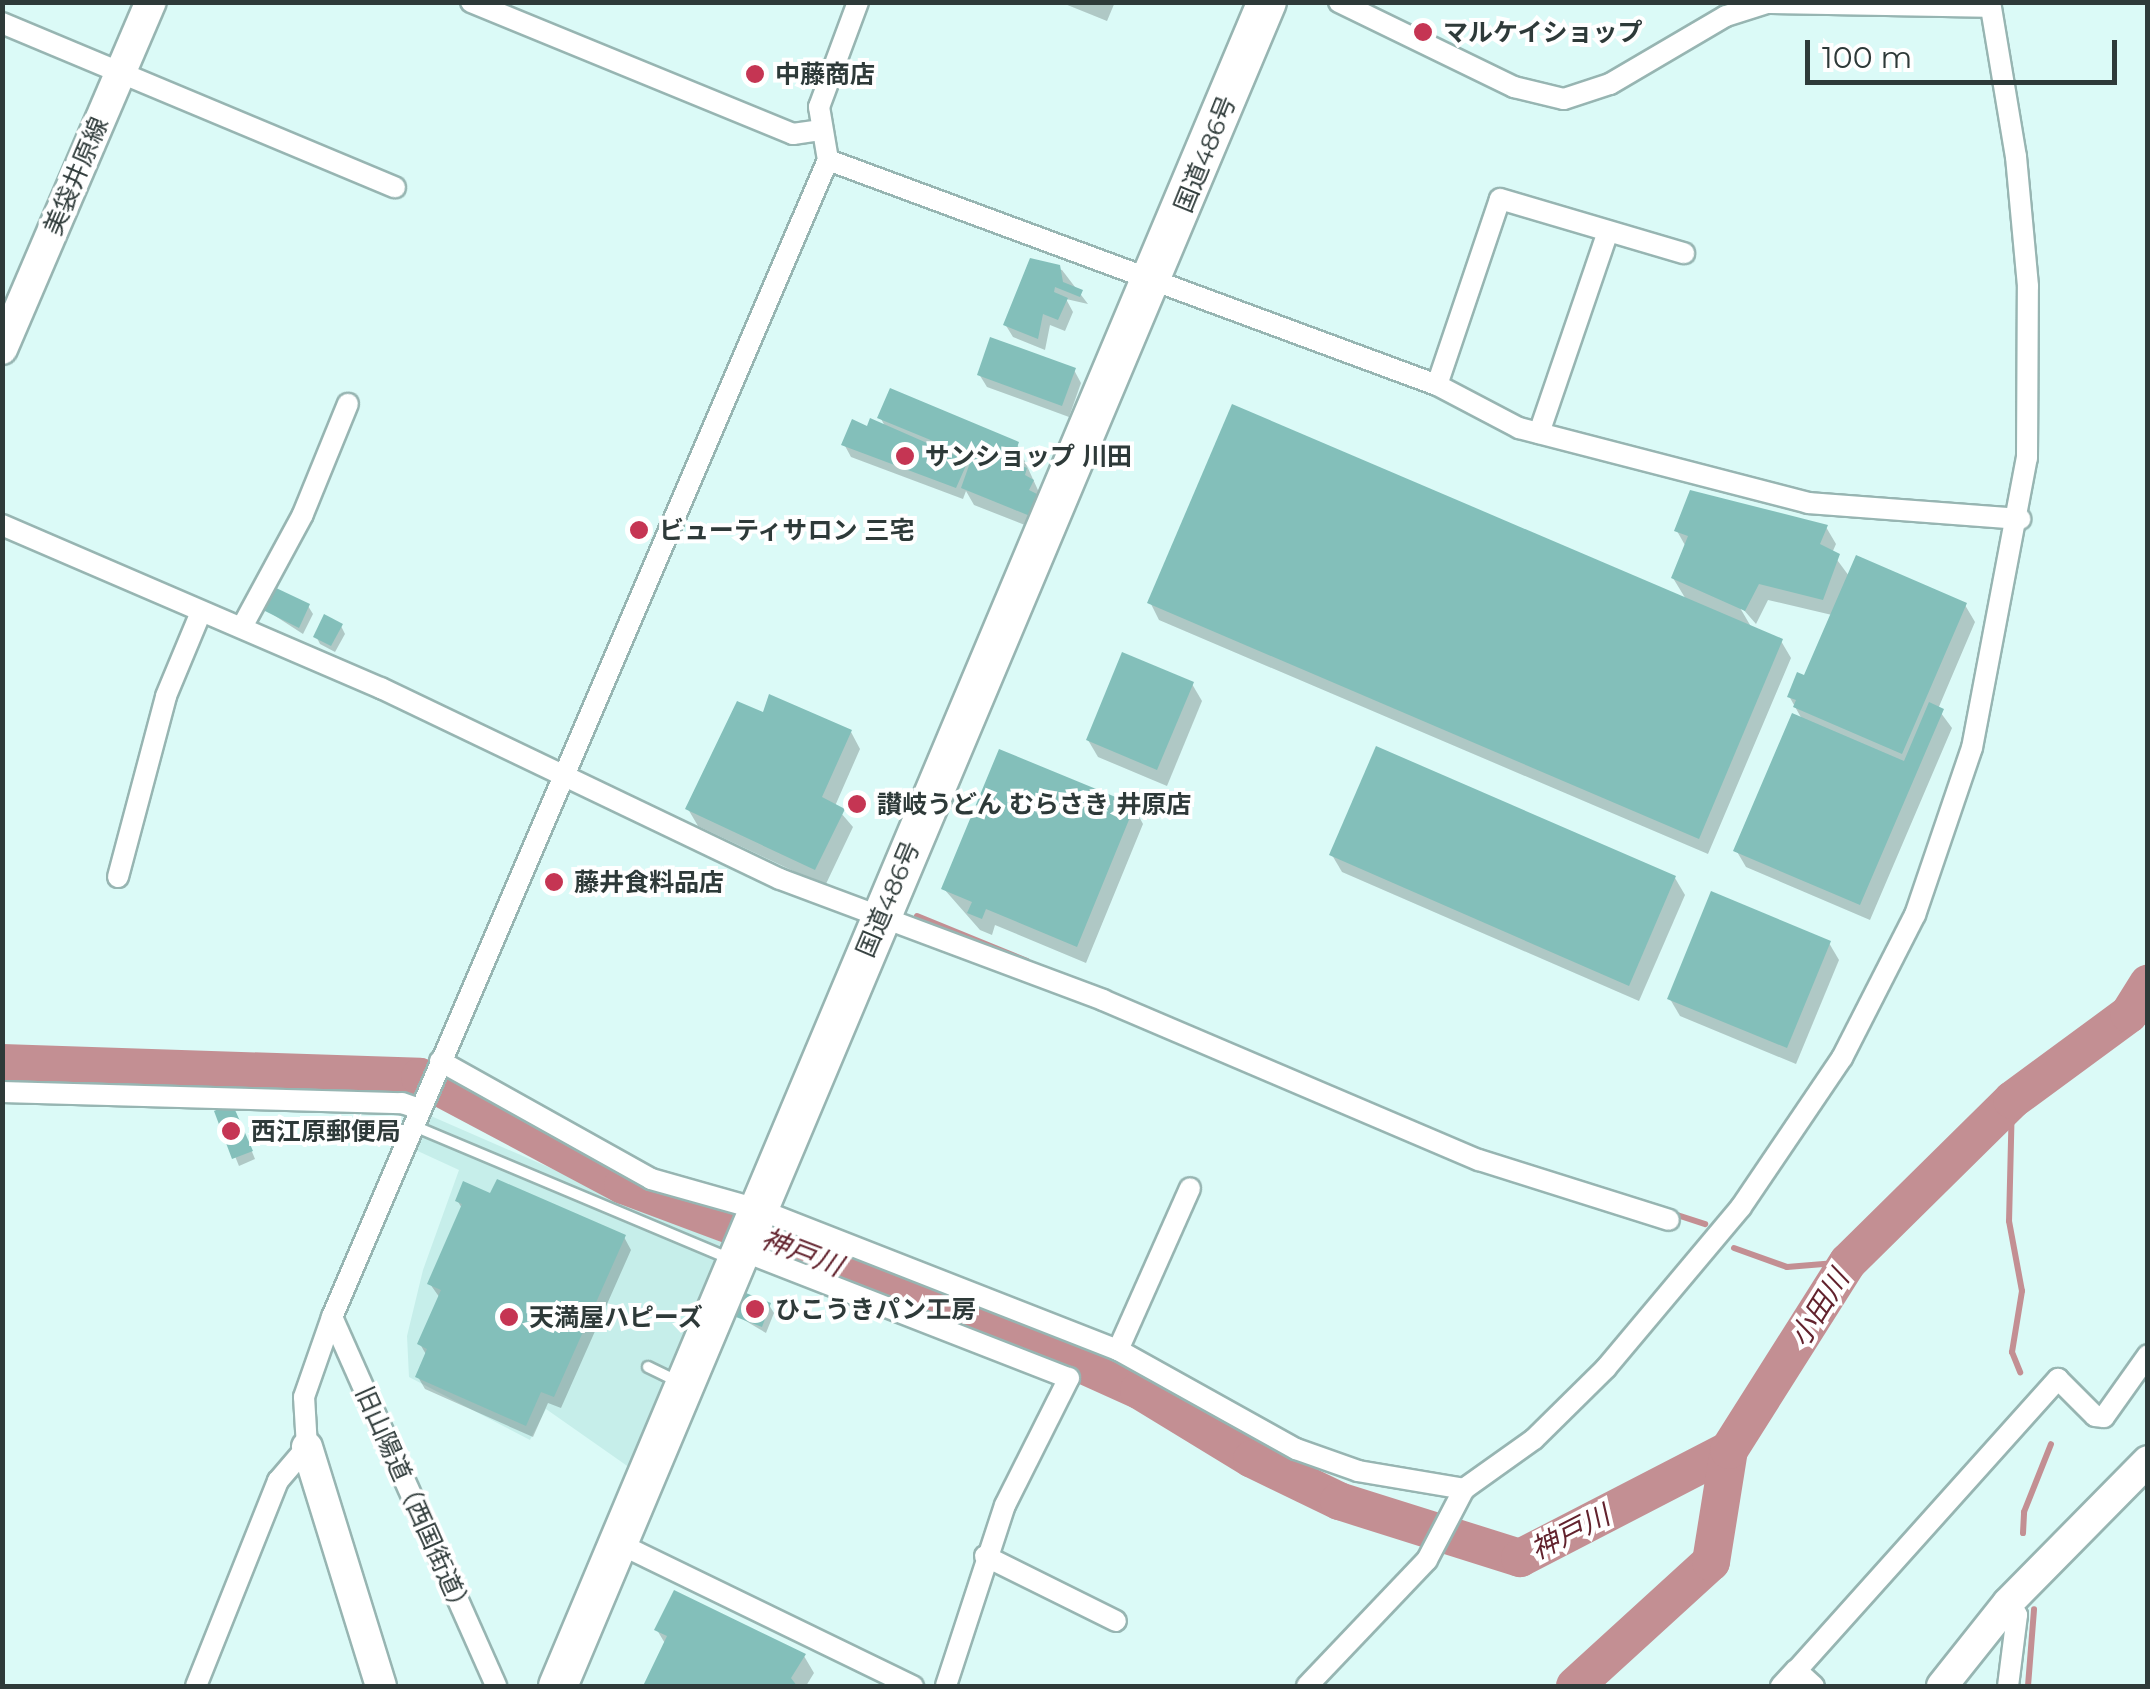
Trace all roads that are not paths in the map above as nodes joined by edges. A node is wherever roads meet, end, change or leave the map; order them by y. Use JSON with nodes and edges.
{"nodes":[{"id":1,"x":150,"y":2,"type":"edge"},
{"id":2,"x":471,"y":2,"type":"edge"},
{"id":3,"x":858,"y":2,"type":"edge"},
{"id":4,"x":1267,"y":2,"type":"edge"},
{"id":5,"x":1339,"y":2,"type":"edge"},
{"id":6,"x":1990,"y":5,"type":"edge"},
{"id":7,"x":2,"y":23,"type":"edge"},
{"id":8,"x":119,"y":75,"type":"junction"},
{"id":9,"x":822,"y":130,"type":"junction"},
{"id":10,"x":828,"y":160,"type":"junction"},
{"id":11,"x":395,"y":187,"type":"dead end"},
{"id":12,"x":1608,"y":232,"type":"junction"},
{"id":13,"x":1684,"y":252,"type":"dead end"},
{"id":14,"x":1153,"y":280,"type":"junction"},
{"id":15,"x":2,"y":349,"type":"edge"},
{"id":16,"x":1438,"y":385,"type":"junction"},
{"id":17,"x":348,"y":404,"type":"dead end"},
{"id":18,"x":1539,"y":433,"type":"junction"},
{"id":19,"x":2020,"y":519,"type":"junction"},
{"id":20,"x":2,"y":525,"type":"edge"},
{"id":21,"x":201,"y":612,"type":"junction"},
{"id":22,"x":242,"y":628,"type":"junction"},
{"id":23,"x":564,"y":773,"type":"junction"},
{"id":24,"x":118,"y":877,"type":"dead end"},
{"id":25,"x":881,"y":915,"type":"junction"},
{"id":26,"x":438,"y":1064,"type":"junction"},
{"id":27,"x":2,"y":1092,"type":"edge"},
{"id":28,"x":419,"y":1111,"type":"junction"},
{"id":29,"x":1190,"y":1188,"type":"dead end"},
{"id":30,"x":1669,"y":1220,"type":"dead end"},
{"id":31,"x":746,"y":1236,"type":"junction"},
{"id":32,"x":332,"y":1317,"type":"junction"},
{"id":33,"x":1118,"y":1350,"type":"junction"},
{"id":34,"x":2148,"y":1355,"type":"edge"},
{"id":35,"x":648,"y":1367,"type":"dead end"},
{"id":36,"x":684,"y":1384,"type":"junction"},
{"id":37,"x":307,"y":1447,"type":"junction"},
{"id":38,"x":2148,"y":1461,"type":"edge"},
{"id":39,"x":1460,"y":1495,"type":"junction"},
{"id":40,"x":618,"y":1542,"type":"junction"},
{"id":41,"x":985,"y":1556,"type":"junction"},
{"id":42,"x":2008,"y":1603,"type":"junction"},
{"id":43,"x":1116,"y":1621,"type":"dead end"},
{"id":44,"x":1788,"y":1679,"type":"edge"},
{"id":45,"x":196,"y":1686,"type":"edge"},
{"id":46,"x":381,"y":1686,"type":"edge"},
{"id":47,"x":496,"y":1686,"type":"edge"},
{"id":48,"x":558,"y":1686,"type":"edge"},
{"id":49,"x":913,"y":1686,"type":"edge"},
{"id":50,"x":946,"y":1686,"type":"edge"},
{"id":51,"x":1307,"y":1686,"type":"edge"},
{"id":52,"x":1814,"y":1686,"type":"edge"},
{"id":53,"x":1942,"y":1686,"type":"edge"},
{"id":54,"x":2008,"y":1686,"type":"edge"}],
"edges":[{"from":1,"to":8,"type":"street","name":"美袋井原線"},
{"from":2,"to":9,"type":"street"},
{"from":3,"to":9,"type":"street"},
{"from":4,"to":14,"type":"highway","name":"国道486号"},
{"from":5,"to":6,"type":"street"},
{"from":6,"to":19,"type":"street"},
{"from":7,"to":8,"type":"street"},
{"from":8,"to":11,"type":"street"},
{"from":8,"to":15,"type":"street","name":"美袋井原線"},
{"from":9,"to":10,"type":"street"},
{"from":10,"to":14,"type":"street"},
{"from":10,"to":23,"type":"street"},
{"from":12,"to":13,"type":"street"},
{"from":12,"to":16,"type":"street"},
{"from":12,"to":18,"type":"street"},
{"from":14,"to":16,"type":"street"},
{"from":14,"to":25,"type":"highway","name":"国道486号"},
{"from":16,"to":18,"type":"street"},
{"from":17,"to":22,"type":"street"},
{"from":18,"to":19,"type":"street"},
{"from":19,"to":39,"type":"street"},
{"from":20,"to":21,"type":"street"},
{"from":21,"to":22,"type":"street"},
{"from":21,"to":24,"type":"street"},
{"from":22,"to":23,"type":"street"},
{"from":23,"to":25,"type":"street"},
{"from":23,"to":26,"type":"street"},
{"from":25,"to":30,"type":"street"},
{"from":25,"to":31,"type":"highway","name":"国道486号"},
{"from":26,"to":28,"type":"street"},
{"from":26,"to":31,"type":"street"},
{"from":27,"to":28,"type":"street"},
{"from":28,"to":31,"type":"lane"},
{"from":28,"to":32,"type":"street"},
{"from":29,"to":33,"type":"street"},
{"from":31,"to":33,"type":"street"},
{"from":31,"to":36,"type":"highway","name":"国道486号"},
{"from":31,"to":41,"type":"street"},
{"from":32,"to":37,"type":"street"},
{"from":32,"to":47,"type":"street","name":"旧山陽道（西国街道）"},
{"from":33,"to":39,"type":"street"},
{"from":34,"to":44,"type":"street"},
{"from":35,"to":36,"type":"lane"},
{"from":36,"to":40,"type":"highway","name":"国道486号"},
{"from":37,"to":45,"type":"street"},
{"from":37,"to":46,"type":"street"},
{"from":38,"to":42,"type":"street"},
{"from":39,"to":51,"type":"street"},
{"from":40,"to":48,"type":"highway","name":"国道486号"},
{"from":40,"to":49,"type":"street"},
{"from":41,"to":43,"type":"street"},
{"from":41,"to":50,"type":"street"},
{"from":42,"to":53,"type":"street"},
{"from":42,"to":54,"type":"street"},
{"from":44,"to":52,"type":"street"}]}
